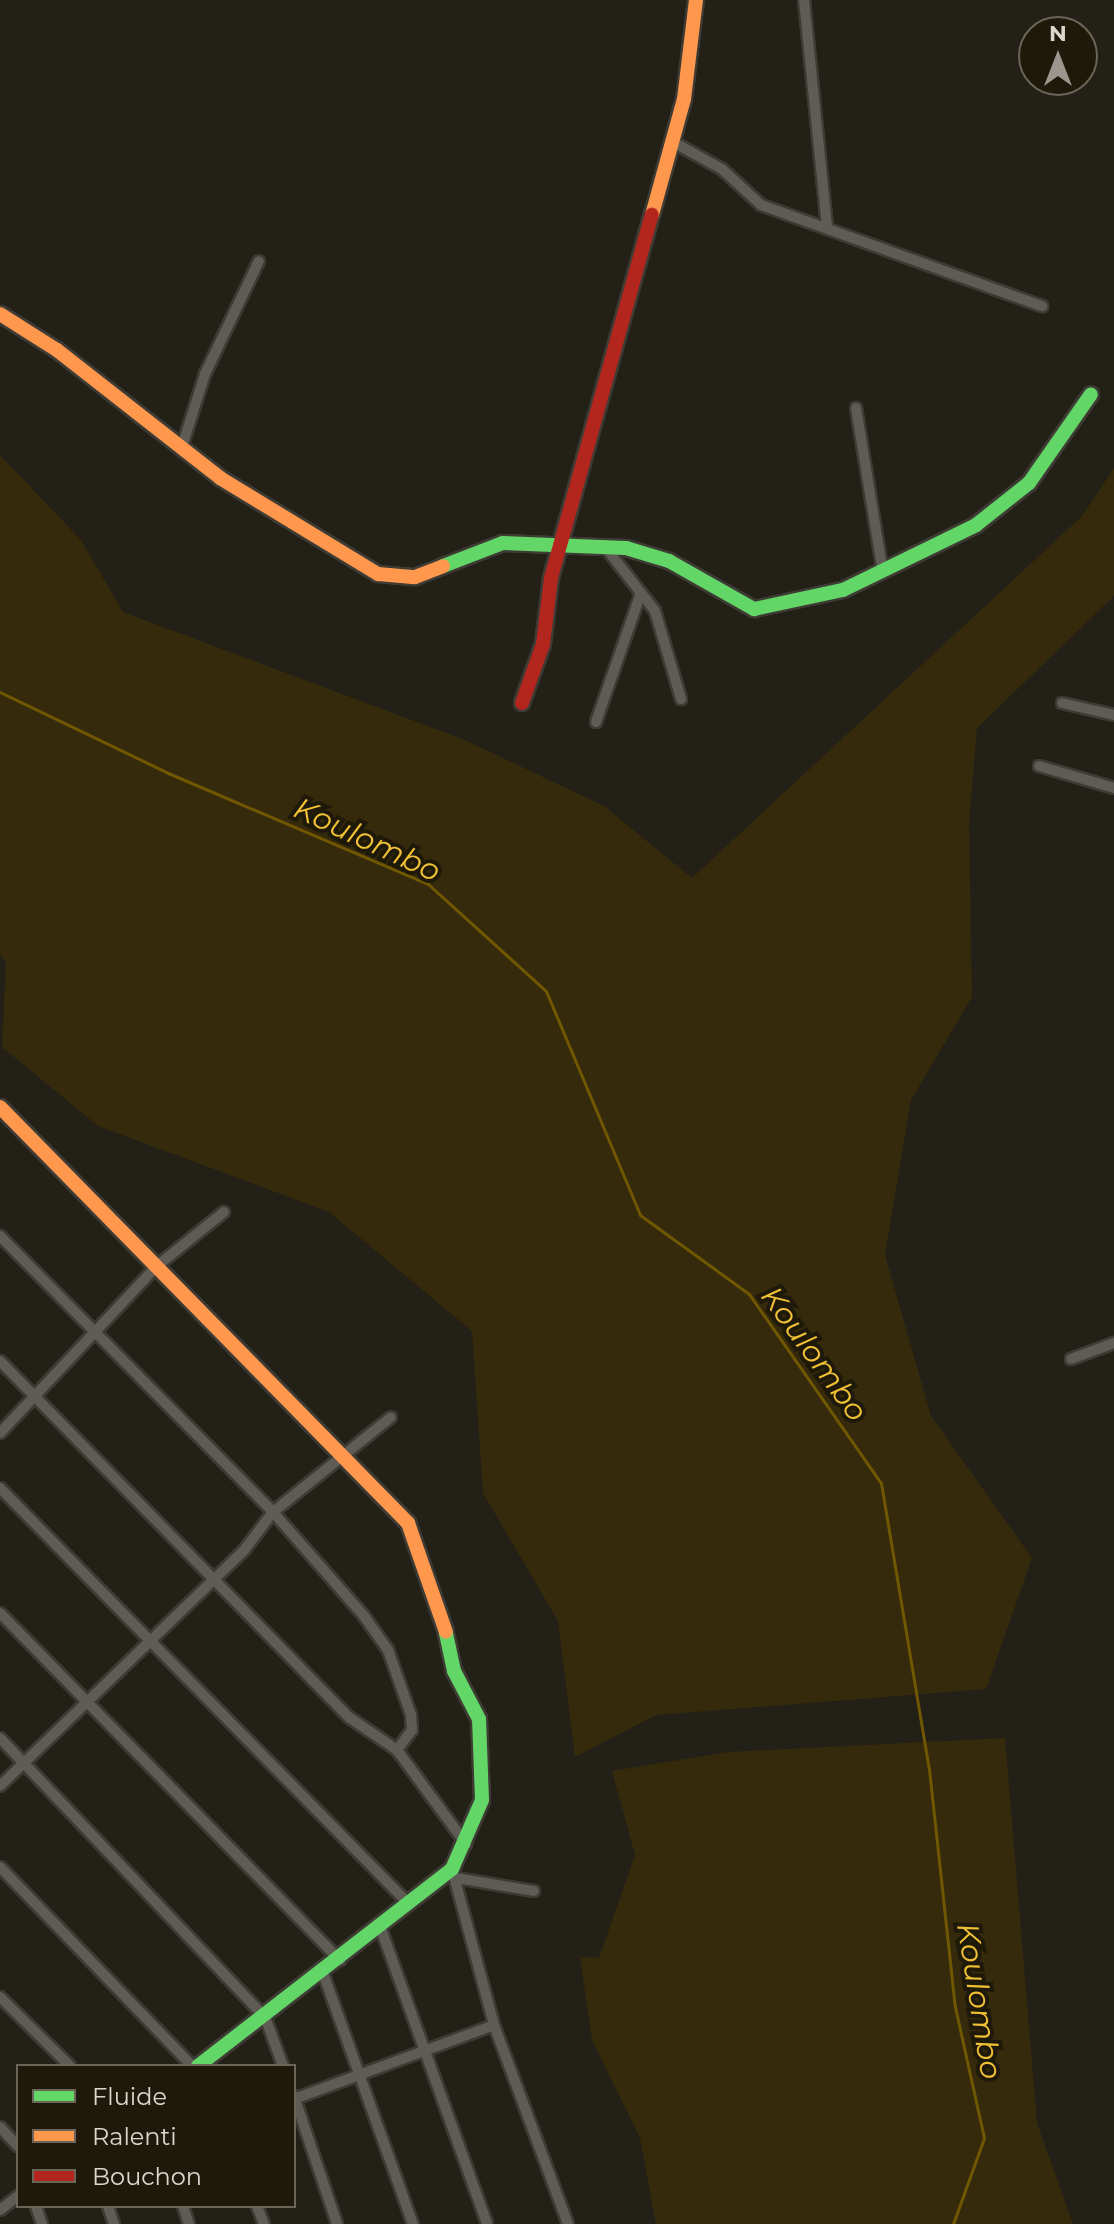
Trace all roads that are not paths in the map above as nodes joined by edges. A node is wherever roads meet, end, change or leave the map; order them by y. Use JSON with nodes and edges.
{"nodes":[{"id":1,"x":696,"y":0,"type":"edge"},
{"id":2,"x":804,"y":0,"type":"edge"},
{"id":3,"x":673,"y":142,"type":"junction"},
{"id":4,"x":827,"y":226,"type":"junction"},
{"id":5,"x":259,"y":261,"type":"dead end"},
{"id":6,"x":1042,"y":306,"type":"dead end"},
{"id":7,"x":0,"y":314,"type":"edge"},
{"id":8,"x":1091,"y":394,"type":"dead end"},
{"id":9,"x":856,"y":408,"type":"dead end"},
{"id":10,"x":181,"y":450,"type":"junction"},
{"id":11,"x":561,"y":544,"type":"junction"},
{"id":12,"x":604,"y":547,"type":"junction"},
{"id":13,"x":883,"y":572,"type":"junction"},
{"id":14,"x":641,"y":593,"type":"junction"},
{"id":15,"x":681,"y":699,"type":"dead end"},
{"id":16,"x":522,"y":703,"type":"dead end"},
{"id":17,"x":1062,"y":703,"type":"dead end"},
{"id":18,"x":1114,"y":715,"type":"edge"},
{"id":19,"x":596,"y":722,"type":"dead end"},
{"id":20,"x":1039,"y":766,"type":"dead end"},
{"id":21,"x":1114,"y":788,"type":"edge"},
{"id":22,"x":0,"y":1107,"type":"edge"},
{"id":23,"x":224,"y":1212,"type":"dead end"},
{"id":24,"x":0,"y":1236,"type":"edge"},
{"id":25,"x":157,"y":1266,"type":"junction"},
{"id":26,"x":96,"y":1335,"type":"junction"},
{"id":27,"x":1114,"y":1343,"type":"edge"},
{"id":28,"x":1071,"y":1359,"type":"dead end"},
{"id":29,"x":0,"y":1361,"type":"edge"},
{"id":30,"x":36,"y":1398,"type":"junction"},
{"id":31,"x":391,"y":1417,"type":"dead end"},
{"id":32,"x":0,"y":1433,"type":"edge"},
{"id":33,"x":339,"y":1454,"type":"junction"},
{"id":34,"x":0,"y":1488,"type":"edge"},
{"id":35,"x":273,"y":1512,"type":"junction"},
{"id":36,"x":214,"y":1579,"type":"junction"},
{"id":37,"x":0,"y":1613,"type":"edge"},
{"id":38,"x":153,"y":1638,"type":"junction"},
{"id":39,"x":86,"y":1700,"type":"junction"},
{"id":40,"x":0,"y":1738,"type":"edge"},
{"id":41,"x":397,"y":1750,"type":"junction"},
{"id":42,"x":23,"y":1764,"type":"junction"},
{"id":43,"x":0,"y":1786,"type":"edge"},
{"id":44,"x":466,"y":1844,"type":"junction"},
{"id":45,"x":0,"y":1867,"type":"edge"},
{"id":46,"x":454,"y":1873,"type":"junction"},
{"id":47,"x":534,"y":1891,"type":"dead end"},
{"id":48,"x":408,"y":1903,"type":"junction"},
{"id":49,"x":381,"y":1929,"type":"junction"},
{"id":50,"x":341,"y":1960,"type":"junction"},
{"id":51,"x":323,"y":1973,"type":"junction"},
{"id":52,"x":0,"y":1997,"type":"edge"},
{"id":53,"x":265,"y":2017,"type":"junction"},
{"id":54,"x":494,"y":2025,"type":"junction"},
{"id":55,"x":427,"y":2049,"type":"junction"},
{"id":56,"x":68,"y":2064,"type":"edge"},
{"id":57,"x":199,"y":2064,"type":"edge"},
{"id":58,"x":201,"y":2064,"type":"edge"},
{"id":59,"x":282,"y":2064,"type":"edge"},
{"id":60,"x":361,"y":2073,"type":"junction"},
{"id":61,"x":296,"y":2097,"type":"edge"},
{"id":62,"x":296,"y":2104,"type":"edge"},
{"id":63,"x":0,"y":2127,"type":"edge"},
{"id":64,"x":16,"y":2144,"type":"edge"},
{"id":65,"x":16,"y":2198,"type":"edge"},
{"id":66,"x":0,"y":2210,"type":"edge"},
{"id":67,"x":337,"y":2224,"type":"edge"},
{"id":68,"x":413,"y":2224,"type":"edge"},
{"id":69,"x":487,"y":2224,"type":"edge"},
{"id":70,"x":568,"y":2224,"type":"edge"}],
"edges":[{"from":1,"to":3,"type":"street"},
{"from":2,"to":4,"type":"street"},
{"from":3,"to":4,"type":"street"},
{"from":3,"to":11,"type":"street"},
{"from":4,"to":6,"type":"street"},
{"from":5,"to":10,"type":"street"},
{"from":7,"to":10,"type":"street"},
{"from":8,"to":13,"type":"street"},
{"from":9,"to":13,"type":"street"},
{"from":10,"to":11,"type":"street"},
{"from":11,"to":12,"type":"street"},
{"from":11,"to":16,"type":"street"},
{"from":12,"to":13,"type":"street"},
{"from":12,"to":14,"type":"street"},
{"from":14,"to":15,"type":"street"},
{"from":14,"to":19,"type":"street"},
{"from":17,"to":18,"type":"street"},
{"from":20,"to":21,"type":"street"},
{"from":22,"to":25,"type":"street"},
{"from":23,"to":25,"type":"street"},
{"from":24,"to":26,"type":"street"},
{"from":25,"to":26,"type":"street"},
{"from":25,"to":33,"type":"street"},
{"from":26,"to":30,"type":"street"},
{"from":26,"to":35,"type":"street"},
{"from":27,"to":28,"type":"street"},
{"from":29,"to":30,"type":"street"},
{"from":30,"to":32,"type":"street"},
{"from":30,"to":36,"type":"street"},
{"from":31,"to":33,"type":"street"},
{"from":33,"to":35,"type":"street"},
{"from":33,"to":44,"type":"street"},
{"from":34,"to":38,"type":"street"},
{"from":35,"to":36,"type":"street"},
{"from":35,"to":41,"type":"street"},
{"from":36,"to":38,"type":"street"},
{"from":36,"to":41,"type":"street"},
{"from":37,"to":39,"type":"street"},
{"from":38,"to":39,"type":"street"},
{"from":38,"to":48,"type":"street"},
{"from":39,"to":42,"type":"street"},
{"from":39,"to":50,"type":"street"},
{"from":40,"to":42,"type":"street"},
{"from":41,"to":44,"type":"street"},
{"from":42,"to":43,"type":"street"},
{"from":42,"to":53,"type":"street"},
{"from":44,"to":46,"type":"street"},
{"from":45,"to":57,"type":"street"},
{"from":46,"to":47,"type":"street"},
{"from":46,"to":48,"type":"street"},
{"from":46,"to":54,"type":"street"},
{"from":48,"to":49,"type":"street"},
{"from":49,"to":50,"type":"street"},
{"from":49,"to":55,"type":"street"},
{"from":50,"to":51,"type":"street"},
{"from":51,"to":53,"type":"street"},
{"from":51,"to":60,"type":"street"},
{"from":52,"to":56,"type":"street"},
{"from":53,"to":58,"type":"street"},
{"from":53,"to":59,"type":"street"},
{"from":54,"to":55,"type":"street"},
{"from":54,"to":70,"type":"street"},
{"from":55,"to":60,"type":"street"},
{"from":55,"to":69,"type":"street"},
{"from":60,"to":61,"type":"street"},
{"from":60,"to":68,"type":"street"},
{"from":62,"to":67,"type":"street"},
{"from":63,"to":64,"type":"street"},
{"from":65,"to":66,"type":"street"}]}
